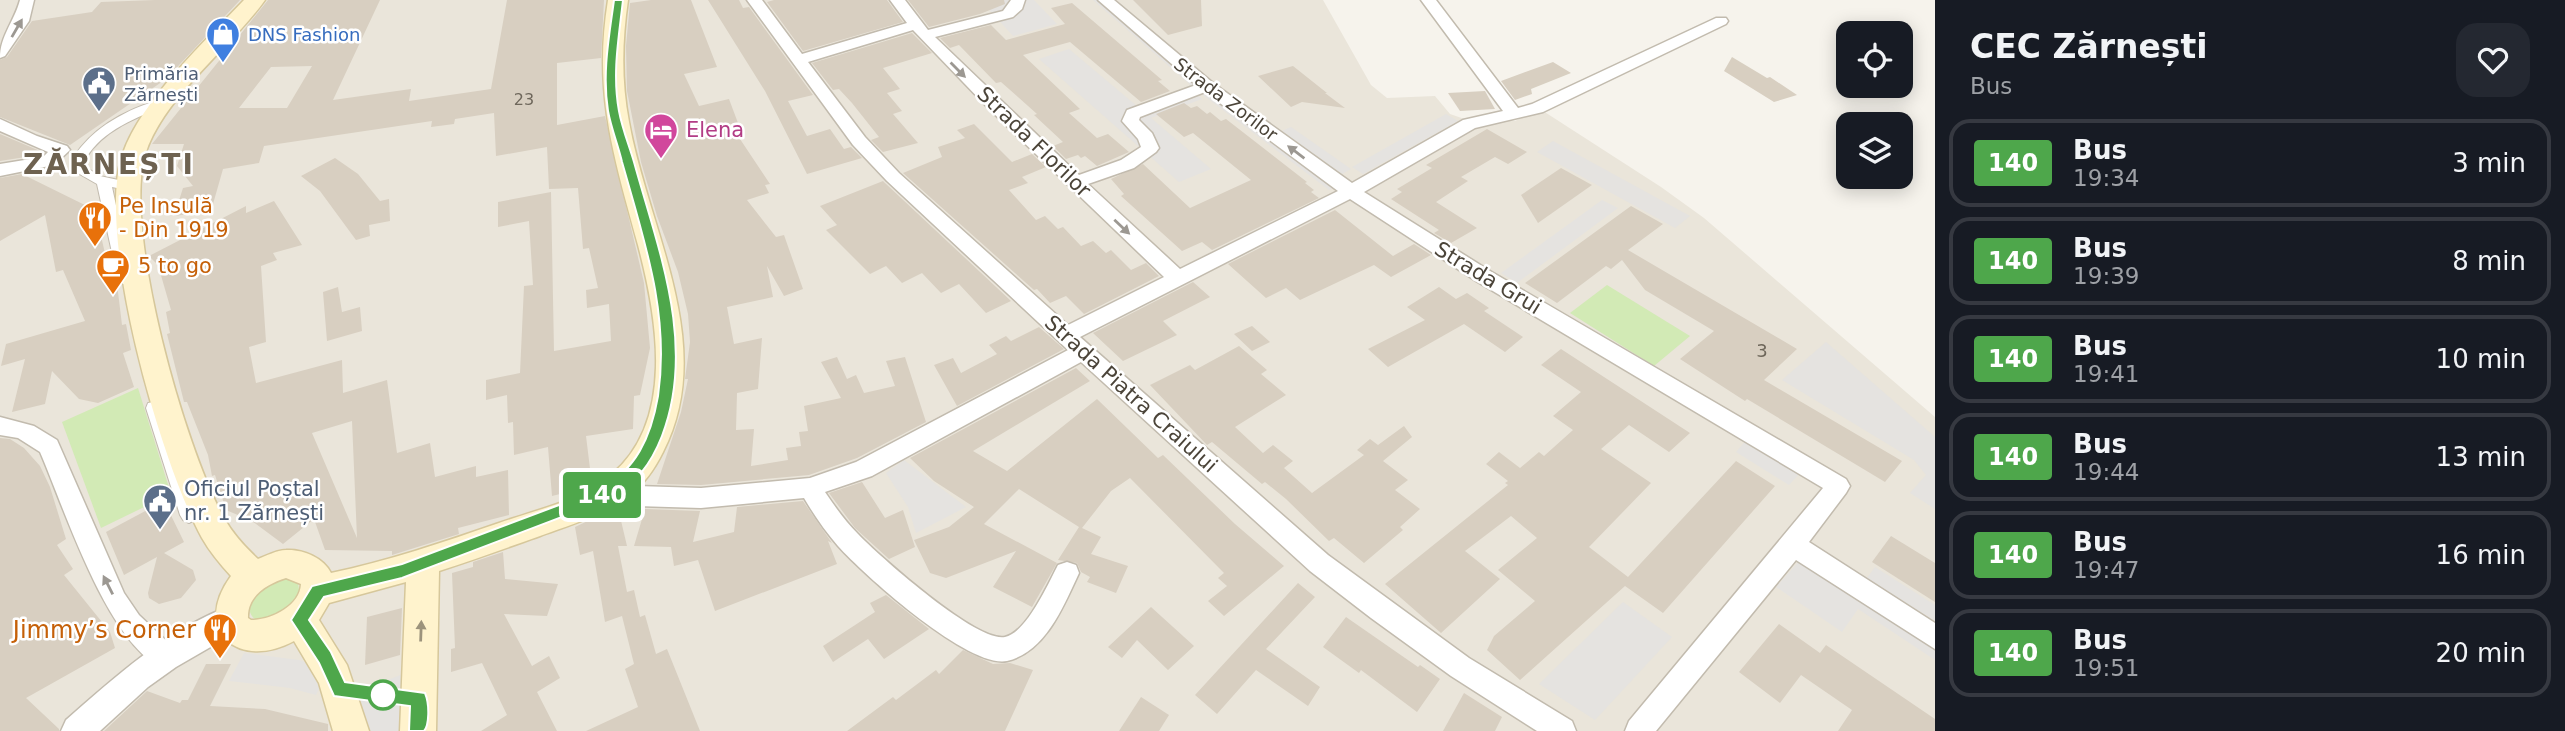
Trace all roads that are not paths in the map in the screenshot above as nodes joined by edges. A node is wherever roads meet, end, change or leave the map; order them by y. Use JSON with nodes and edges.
{"nodes":[{"id":1,"x":27,"y":0,"type":"edge"},
{"id":2,"x":246,"y":0,"type":"edge"},
{"id":3,"x":255,"y":0,"type":"edge"},
{"id":4,"x":618,"y":0,"type":"edge"},
{"id":5,"x":754,"y":0,"type":"edge"},
{"id":6,"x":897,"y":0,"type":"edge"},
{"id":7,"x":1018,"y":0,"type":"edge"},
{"id":8,"x":1105,"y":0,"type":"edge"},
{"id":9,"x":1428,"y":0,"type":"edge"},
{"id":10,"x":1721,"y":21,"type":"dead end"},
{"id":11,"x":919,"y":30,"type":"junction"},
{"id":12,"x":0,"y":53,"type":"edge"},
{"id":13,"x":799,"y":60,"type":"junction"},
{"id":14,"x":1207,"y":86,"type":"junction"},
{"id":15,"x":162,"y":103,"type":"dead end"},
{"id":16,"x":148,"y":108,"type":"junction"},
{"id":17,"x":1514,"y":114,"type":"junction"},
{"id":18,"x":0,"y":124,"type":"edge"},
{"id":19,"x":81,"y":152,"type":"junction"},
{"id":20,"x":59,"y":154,"type":"junction"},
{"id":21,"x":0,"y":170,"type":"edge"},
{"id":22,"x":1075,"y":183,"type":"junction"},
{"id":23,"x":1350,"y":192,"type":"junction"},
{"id":24,"x":116,"y":194,"type":"junction"},
{"id":25,"x":1177,"y":278,"type":"junction"},
{"id":26,"x":1066,"y":335,"type":"junction"},
{"id":27,"x":1083,"y":351,"type":"junction"},
{"id":28,"x":0,"y":426,"type":"edge"},
{"id":29,"x":810,"y":488,"type":"junction"},
{"id":30,"x":604,"y":495,"type":"junction"},
{"id":31,"x":1793,"y":545,"type":"junction"},
{"id":32,"x":423,"y":564,"type":"junction"},
{"id":33,"x":1067,"y":573,"type":"dead end"},
{"id":34,"x":254,"y":577,"type":"junction"},
{"id":35,"x":318,"y":591,"type":"junction"},
{"id":36,"x":230,"y":620,"type":"junction"},
{"id":37,"x":300,"y":620,"type":"junction"},
{"id":38,"x":1935,"y":637,"type":"edge"},
{"id":39,"x":166,"y":657,"type":"junction"},
{"id":40,"x":77,"y":731,"type":"edge"},
{"id":41,"x":351,"y":731,"type":"edge"},
{"id":42,"x":418,"y":731,"type":"edge"},
{"id":43,"x":1562,"y":731,"type":"edge"},
{"id":44,"x":1639,"y":731,"type":"edge"}],
"edges":[{"from":12,"to":1,"type":"street","one_way":true},
{"from":2,"to":16,"type":"street"},
{"from":3,"to":24,"type":"main road"},
{"from":4,"to":30,"type":"main road"},
{"from":5,"to":13,"type":"street","name":"Strada Piatra Craiului"},
{"from":6,"to":11,"type":"street","name":"Strada Florilor"},
{"from":7,"to":11,"type":"street"},
{"from":8,"to":14,"type":"street","name":"Strada Zorilor"},
{"from":9,"to":17,"type":"street"},
{"from":10,"to":17,"type":"street"},
{"from":11,"to":13,"type":"street"},
{"from":11,"to":22,"type":"street","name":"Strada Florilor","one_way":true},
{"from":13,"to":26,"type":"street","name":"Strada Piatra Craiului"},
{"from":14,"to":22,"type":"street"},
{"from":23,"to":14,"type":"street","name":"Strada Zorilor","one_way":true},
{"from":15,"to":16,"type":"street"},
{"from":16,"to":19,"type":"street"},
{"from":17,"to":23,"type":"street"},
{"from":18,"to":20,"type":"street"},
{"from":19,"to":20,"type":"street"},
{"from":19,"to":24,"type":"street"},
{"from":20,"to":21,"type":"street"},
{"from":22,"to":25,"type":"street","name":"Strada Florilor","one_way":true},
{"from":23,"to":25,"type":"street"},
{"from":23,"to":31,"type":"street","name":"Strada Grui"},
{"from":24,"to":34,"type":"main road"},
{"from":25,"to":26,"type":"street"},
{"from":26,"to":27,"type":"street","name":"Strada Piatra Craiului"},
{"from":27,"to":29,"type":"street"},
{"from":27,"to":43,"type":"street","name":"Strada Piatra Craiului"},
{"from":39,"to":28,"type":"street","one_way":true},
{"from":29,"to":30,"type":"street"},
{"from":29,"to":33,"type":"street"},
{"from":30,"to":32,"type":"main road"},
{"from":31,"to":38,"type":"street"},
{"from":31,"to":44,"type":"street","name":"Strada Grui"},
{"from":32,"to":35,"type":"main road"},
{"from":42,"to":32,"type":"main road","one_way":true},
{"from":34,"to":35,"type":"main road"},
{"from":34,"to":36,"type":"main road"},
{"from":35,"to":37,"type":"main road"},
{"from":36,"to":37,"type":"main road"},
{"from":36,"to":39,"type":"street"},
{"from":37,"to":41,"type":"main road"},
{"from":39,"to":40,"type":"street"}]}
